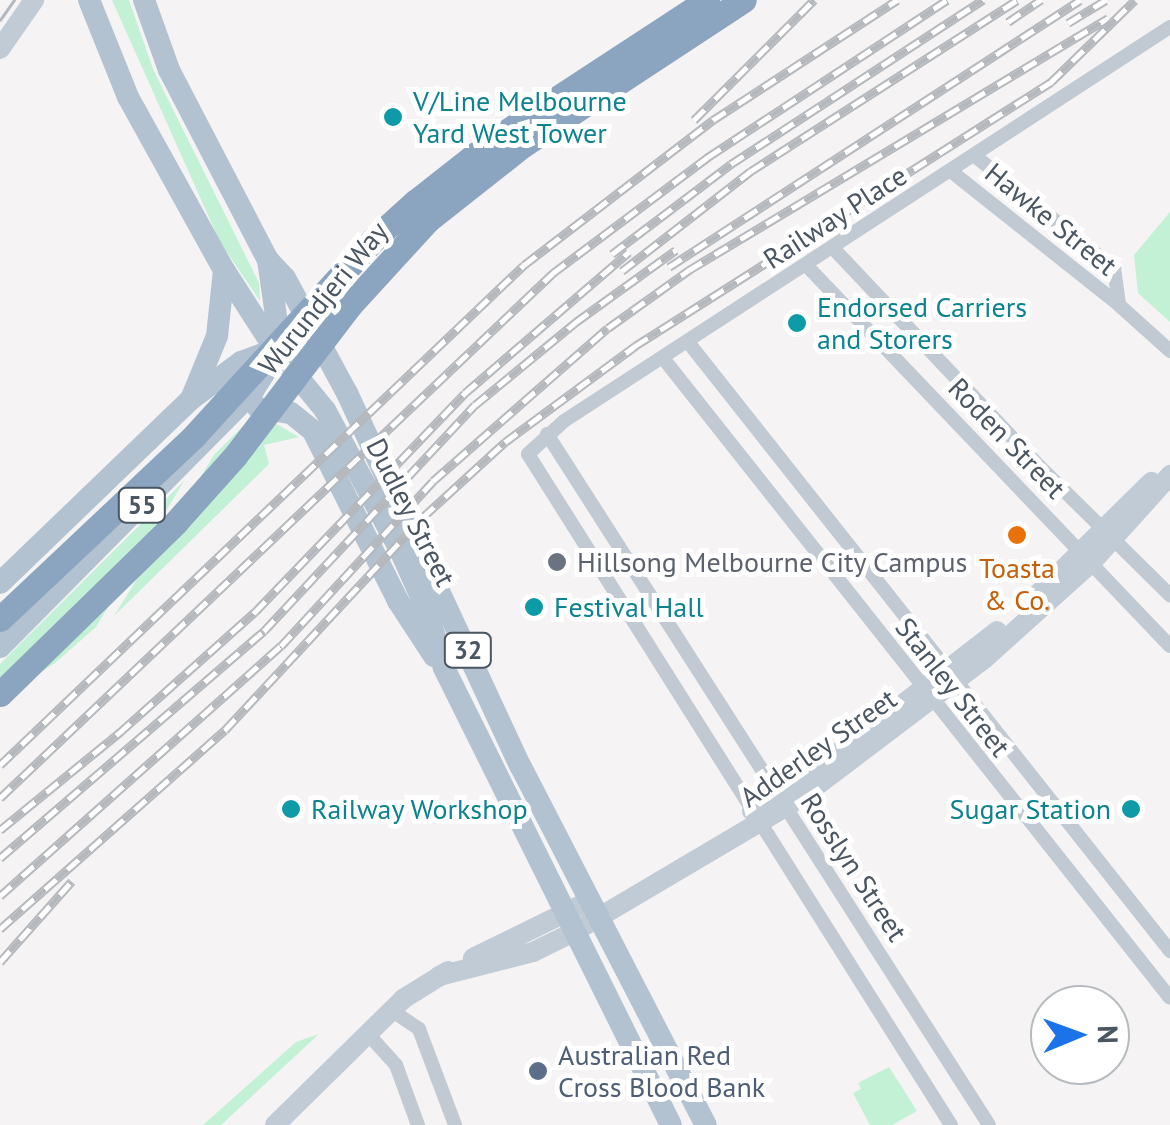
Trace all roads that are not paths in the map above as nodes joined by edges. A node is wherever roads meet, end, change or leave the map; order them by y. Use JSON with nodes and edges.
{"nodes":[{"id":1,"x":34,"y":0,"type":"edge"},
{"id":2,"x":88,"y":0,"type":"edge"},
{"id":3,"x":144,"y":0,"type":"edge"},
{"id":4,"x":707,"y":0,"type":"edge"},
{"id":5,"x":744,"y":0,"type":"edge"},
{"id":6,"x":1170,"y":26,"type":"edge"},
{"id":7,"x":0,"y":48,"type":"edge"},
{"id":8,"x":975,"y":156,"type":"junction"},
{"id":9,"x":952,"y":172,"type":"junction"},
{"id":10,"x":832,"y":247,"type":"junction"},
{"id":11,"x":268,"y":260,"type":"junction"},
{"id":12,"x":806,"y":265,"type":"junction"},
{"id":13,"x":224,"y":270,"type":"junction"},
{"id":14,"x":1119,"y":305,"type":"junction"},
{"id":15,"x":688,"y":342,"type":"junction"},
{"id":16,"x":1167,"y":345,"type":"edge"},
{"id":17,"x":275,"y":349,"type":"junction"},
{"id":18,"x":662,"y":358,"type":"junction"},
{"id":19,"x":332,"y":366,"type":"junction"},
{"id":20,"x":190,"y":400,"type":"junction"},
{"id":21,"x":235,"y":412,"type":"junction"},
{"id":22,"x":547,"y":434,"type":"junction"},
{"id":23,"x":528,"y":452,"type":"joint"},
{"id":24,"x":1170,"y":462,"type":"edge"},
{"id":25,"x":1170,"y":475,"type":"edge"},
{"id":26,"x":1110,"y":533,"type":"junction"},
{"id":27,"x":1085,"y":559,"type":"junction"},
{"id":28,"x":0,"y":583,"type":"edge"},
{"id":29,"x":1170,"y":594,"type":"edge"},
{"id":30,"x":0,"y":619,"type":"edge"},
{"id":31,"x":1170,"y":646,"type":"edge"},
{"id":32,"x":0,"y":647,"type":"edge"},
{"id":33,"x":444,"y":668,"type":"junction"},
{"id":34,"x":953,"y":674,"type":"junction"},
{"id":35,"x":0,"y":694,"type":"edge"},
{"id":36,"x":927,"y":695,"type":"junction"},
{"id":37,"x":782,"y":801,"type":"junction"},
{"id":38,"x":756,"y":817,"type":"junction"},
{"id":39,"x":595,"y":909,"type":"junction"},
{"id":40,"x":569,"y":923,"type":"junction"},
{"id":41,"x":1170,"y":951,"type":"edge"},
{"id":42,"x":1170,"y":998,"type":"edge"},
{"id":43,"x":390,"y":1010,"type":"junction"},
{"id":44,"x":368,"y":1034,"type":"junction"},
{"id":45,"x":275,"y":1125,"type":"edge"},
{"id":46,"x":418,"y":1125,"type":"edge"},
{"id":47,"x":455,"y":1125,"type":"edge"},
{"id":48,"x":671,"y":1125,"type":"edge"},
{"id":49,"x":706,"y":1125,"type":"edge"},
{"id":50,"x":951,"y":1125,"type":"edge"},
{"id":51,"x":990,"y":1125,"type":"edge"}],
"edges":[{"from":1,"to":7,"type":"street"},
{"from":2,"to":13,"type":"main road","name":"Dudley Street","number":"32"},
{"from":3,"to":11,"type":"main road","name":"Dudley Street","number":"32"},
{"from":4,"to":30,"type":"highway","name":"Wurundjeri Way"},
{"from":5,"to":35,"type":"highway","name":"Wurundjeri Way"},
{"from":6,"to":8,"type":"street","name":"Railway Place"},
{"from":8,"to":9,"type":"street","name":"Railway Place"},
{"from":8,"to":14,"type":"street","name":"Hawke Street"},
{"from":9,"to":10,"type":"street","name":"Railway Place"},
{"from":9,"to":14,"type":"street","name":"Hawke Street"},
{"from":10,"to":12,"type":"street","name":"Railway Place"},
{"from":10,"to":26,"type":"street","name":"Roden Street"},
{"from":11,"to":17,"type":"main road"},
{"from":11,"to":19,"type":"main road","name":"Dudley Street","number":"32"},
{"from":12,"to":15,"type":"street","name":"Railway Place"},
{"from":12,"to":27,"type":"street","name":"Roden Street"},
{"from":13,"to":17,"type":"main road","name":"Dudley Street","number":"32"},
{"from":13,"to":20,"type":"main road"},
{"from":14,"to":16,"type":"street","name":"Hawke Street"},
{"from":15,"to":18,"type":"street","name":"Railway Place"},
{"from":15,"to":34,"type":"street","name":"Stanley Street"},
{"from":17,"to":19,"type":"main road"},
{"from":17,"to":20,"type":"main road","number":"55"},
{"from":17,"to":21,"type":"main road","name":"Wurundjeri Way"},
{"from":17,"to":33,"type":"main road","name":"Dudley Street","number":"32"},
{"from":18,"to":22,"type":"street","name":"Railway Place"},
{"from":18,"to":36,"type":"street","name":"Stanley Street"},
{"from":19,"to":39,"type":"main road","name":"Dudley Street","number":"32"},
{"from":20,"to":28,"type":"main road","number":"55"},
{"from":21,"to":32,"type":"main road","name":"Wurundjeri Way","number":"55"},
{"from":21,"to":33,"type":"main road"},
{"from":22,"to":23,"type":"street","name":"Railway Place"},
{"from":22,"to":37,"type":"street","name":"Rosslyn Street"},
{"from":23,"to":38,"type":"street","name":"Rosslyn Street"},
{"from":24,"to":26,"type":"street","name":"Adderley Street"},
{"from":25,"to":26,"type":"street","name":"Adderley Street"},
{"from":26,"to":27,"type":"street","name":"Adderley Street"},
{"from":26,"to":29,"type":"street","name":"Roden Street"},
{"from":27,"to":31,"type":"street","name":"Roden Street"},
{"from":27,"to":34,"type":"street","name":"Adderley Street"},
{"from":33,"to":40,"type":"main road","name":"Dudley Street","number":"32"},
{"from":34,"to":36,"type":"street","name":"Adderley Street"},
{"from":34,"to":41,"type":"street","name":"Stanley Street"},
{"from":36,"to":37,"type":"street","name":"Adderley Street"},
{"from":36,"to":42,"type":"street","name":"Stanley Street"},
{"from":37,"to":38,"type":"street","name":"Adderley Street"},
{"from":37,"to":51,"type":"street","name":"Rosslyn Street"},
{"from":38,"to":39,"type":"street","name":"Adderley Street"},
{"from":38,"to":50,"type":"street","name":"Rosslyn Street"},
{"from":39,"to":40,"type":"street","name":"Adderley Street"},
{"from":39,"to":49,"type":"main road","name":"Dudley Street","number":"32"},
{"from":40,"to":43,"type":"street","name":"Adderley Street"},
{"from":40,"to":48,"type":"main road","name":"Dudley Street","number":"32"},
{"from":43,"to":44,"type":"street","name":"Adderley Street"},
{"from":43,"to":47,"type":"street"},
{"from":44,"to":45,"type":"street","name":"Adderley Street"},
{"from":44,"to":46,"type":"street"}]}
